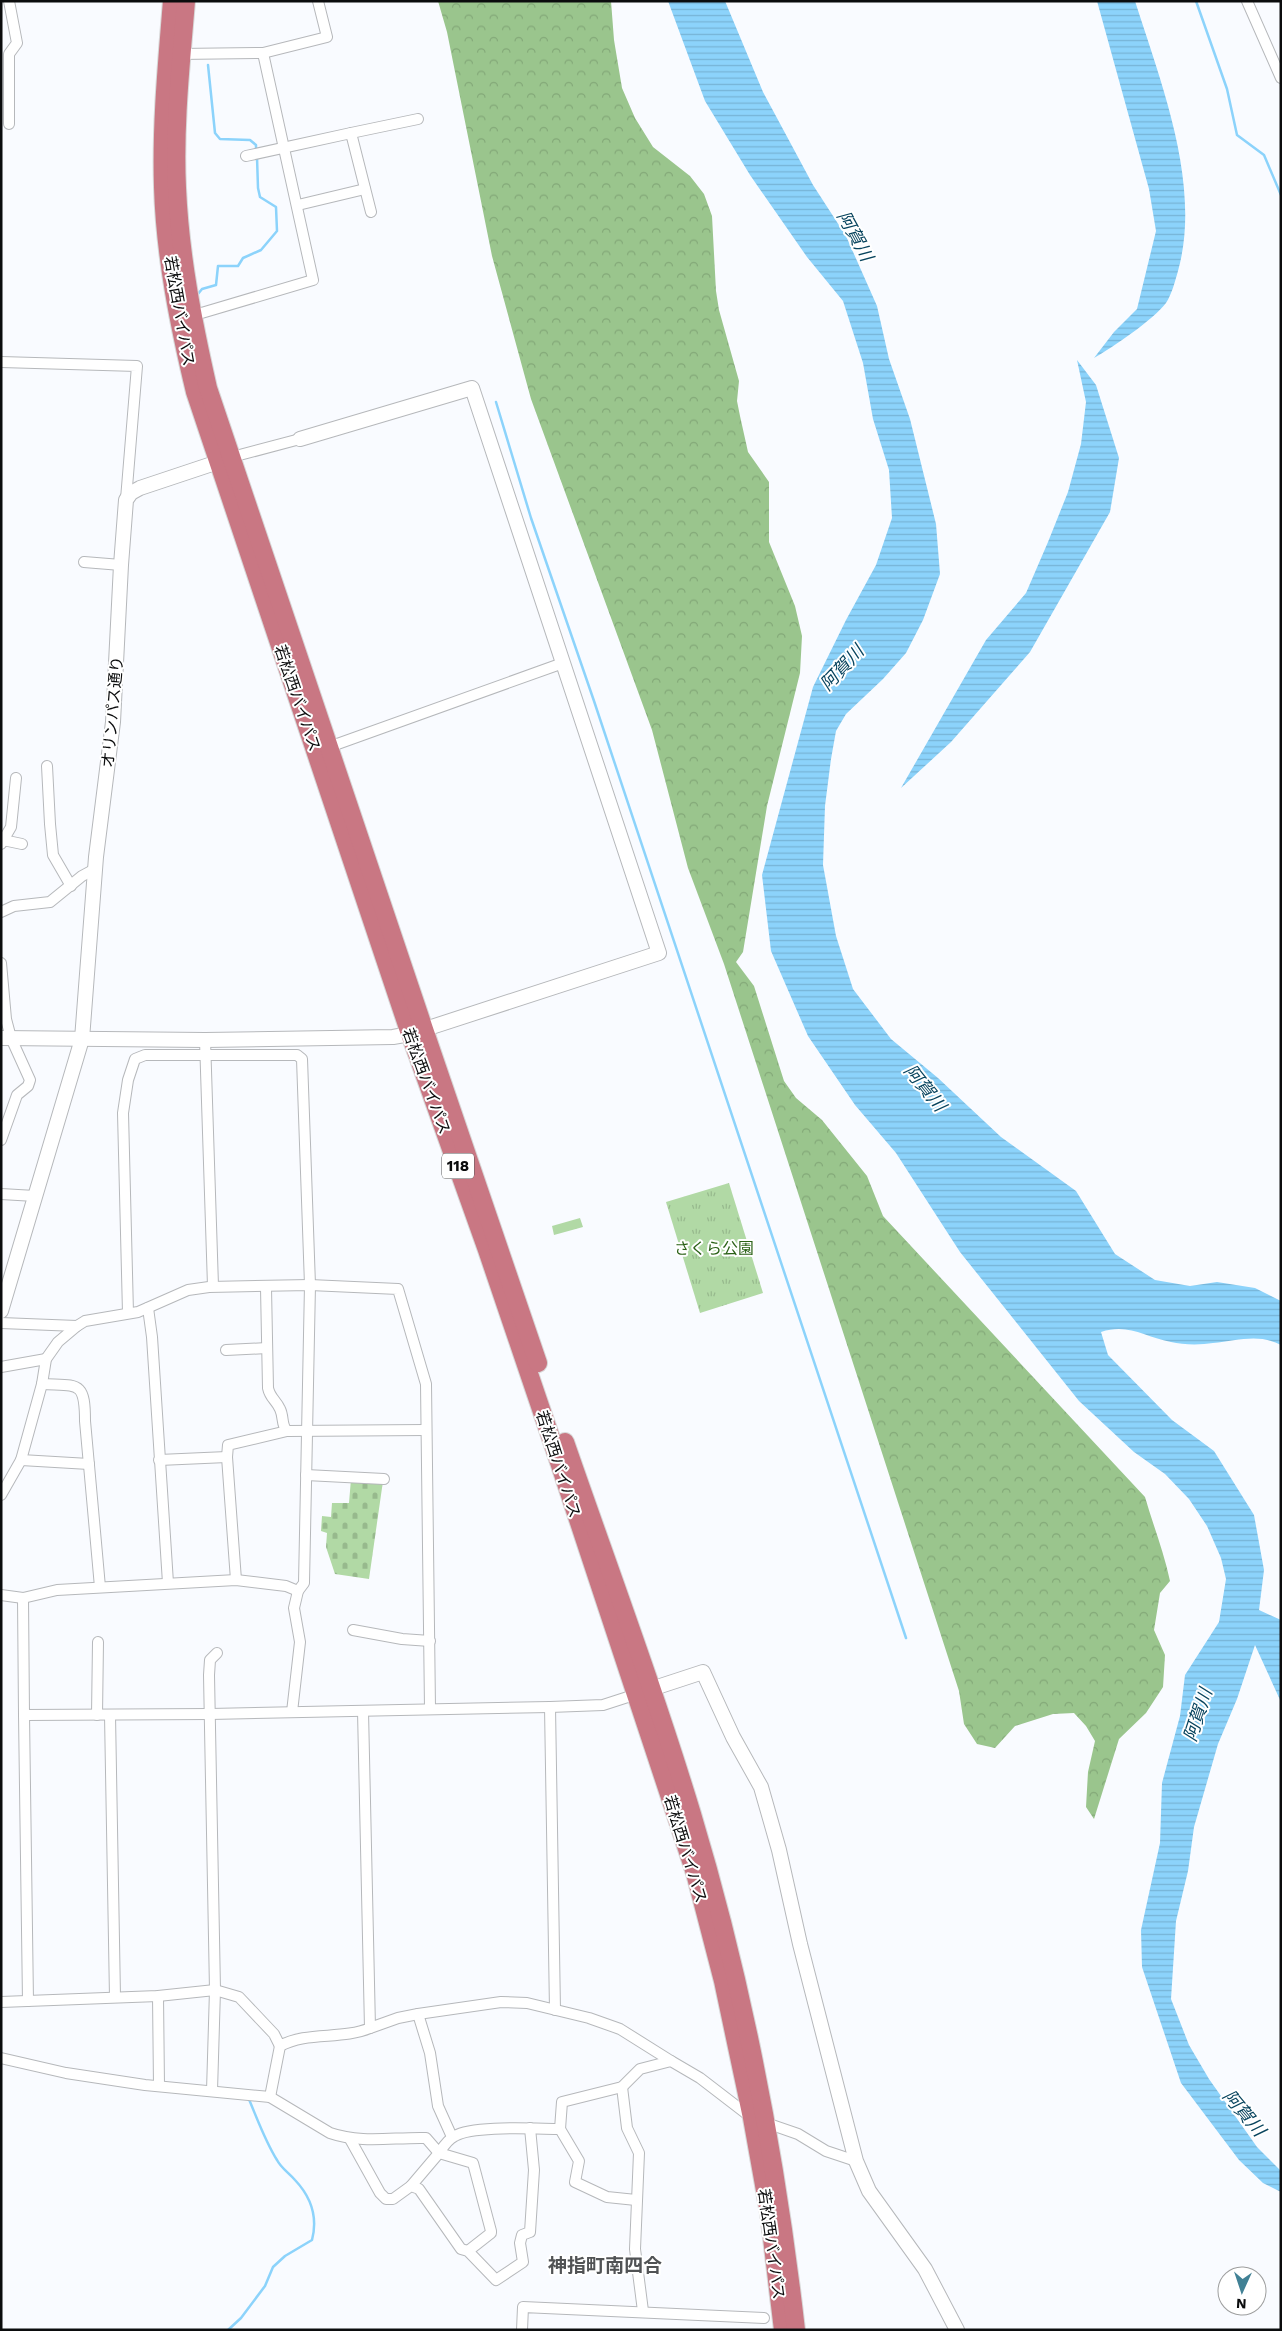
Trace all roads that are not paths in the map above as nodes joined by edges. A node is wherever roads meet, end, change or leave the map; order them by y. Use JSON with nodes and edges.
{"nodes":[{"id":1,"x":172,"y":1,"type":"edge"},
{"id":2,"x":186,"y":1,"type":"edge"},
{"id":3,"x":318,"y":1,"type":"edge"},
{"id":4,"x":1248,"y":1,"type":"edge"},
{"id":5,"x":6,"y":5,"type":"edge"},
{"id":6,"x":263,"y":53,"type":"junction"},
{"id":7,"x":175,"y":54,"type":"junction"},
{"id":8,"x":1281,"y":78,"type":"edge"},
{"id":9,"x":418,"y":119,"type":"dead end"},
{"id":10,"x":9,"y":124,"type":"dead end"},
{"id":11,"x":351,"y":133,"type":"junction"},
{"id":12,"x":285,"y":147,"type":"junction"},
{"id":13,"x":253,"y":154,"type":"dead end"},
{"id":14,"x":365,"y":189,"type":"junction"},
{"id":15,"x":298,"y":205,"type":"junction"},
{"id":16,"x":371,"y":212,"type":"dead end"},
{"id":17,"x":185,"y":318,"type":"junction"},
{"id":18,"x":1,"y":362,"type":"edge"},
{"id":19,"x":300,"y":439,"type":"joint"},
{"id":20,"x":225,"y":460,"type":"junction"},
{"id":21,"x":126,"y":500,"type":"junction"},
{"id":22,"x":84,"y":562,"type":"dead end"},
{"id":23,"x":121,"y":565,"type":"junction"},
{"id":24,"x":563,"y":663,"type":"junction"},
{"id":25,"x":329,"y":747,"type":"junction"},
{"id":26,"x":47,"y":766,"type":"dead end"},
{"id":27,"x":16,"y":778,"type":"dead end"},
{"id":28,"x":2,"y":842,"type":"edge"},
{"id":29,"x":22,"y":844,"type":"dead end"},
{"id":30,"x":95,"y":869,"type":"junction"},
{"id":31,"x":71,"y":886,"type":"junction"},
{"id":32,"x":1,"y":912,"type":"edge"},
{"id":33,"x":1,"y":963,"type":"edge"},
{"id":34,"x":417,"y":1032,"type":"junction"},
{"id":35,"x":6,"y":1038,"type":"edge"},
{"id":36,"x":82,"y":1039,"type":"junction"},
{"id":37,"x":206,"y":1040,"type":"junction"},
{"id":38,"x":206,"y":1056,"type":"junction"},
{"id":39,"x":1,"y":1140,"type":"edge"},
{"id":40,"x":1,"y":1194,"type":"edge"},
{"id":41,"x":35,"y":1196,"type":"junction"},
{"id":42,"x":310,"y":1285,"type":"junction"},
{"id":43,"x":213,"y":1286,"type":"junction"},
{"id":44,"x":266,"y":1288,"type":"junction"},
{"id":45,"x":148,"y":1308,"type":"junction"},
{"id":46,"x":1,"y":1311,"type":"edge"},
{"id":47,"x":128,"y":1313,"type":"junction"},
{"id":48,"x":1,"y":1323,"type":"edge"},
{"id":49,"x":77,"y":1326,"type":"junction"},
{"id":50,"x":268,"y":1348,"type":"junction"},
{"id":51,"x":226,"y":1350,"type":"dead end"},
{"id":52,"x":46,"y":1359,"type":"junction"},
{"id":53,"x":1,"y":1367,"type":"edge"},
{"id":54,"x":42,"y":1384,"type":"junction"},
{"id":55,"x":426,"y":1430,"type":"junction"},
{"id":56,"x":308,"y":1431,"type":"junction"},
{"id":57,"x":288,"y":1432,"type":"junction"},
{"id":58,"x":227,"y":1456,"type":"junction"},
{"id":59,"x":21,"y":1460,"type":"junction"},
{"id":60,"x":159,"y":1460,"type":"junction"},
{"id":61,"x":89,"y":1464,"type":"junction"},
{"id":62,"x":306,"y":1475,"type":"junction"},
{"id":63,"x":384,"y":1479,"type":"dead end"},
{"id":64,"x":1,"y":1495,"type":"edge"},
{"id":65,"x":236,"y":1580,"type":"junction"},
{"id":66,"x":168,"y":1583,"type":"junction"},
{"id":67,"x":100,"y":1587,"type":"junction"},
{"id":68,"x":298,"y":1591,"type":"junction"},
{"id":69,"x":1,"y":1595,"type":"edge"},
{"id":70,"x":23,"y":1598,"type":"junction"},
{"id":71,"x":353,"y":1630,"type":"dead end"},
{"id":72,"x":430,"y":1641,"type":"junction"},
{"id":73,"x":98,"y":1642,"type":"dead end"},
{"id":74,"x":217,"y":1653,"type":"dead end"},
{"id":75,"x":644,"y":1691,"type":"junction"},
{"id":76,"x":550,"y":1707,"type":"junction"},
{"id":77,"x":430,"y":1708,"type":"junction"},
{"id":78,"x":363,"y":1711,"type":"junction"},
{"id":79,"x":292,"y":1712,"type":"junction"},
{"id":80,"x":210,"y":1714,"type":"junction"},
{"id":81,"x":96,"y":1715,"type":"junction"},
{"id":82,"x":110,"y":1715,"type":"junction"},
{"id":83,"x":24,"y":1716,"type":"junction"},
{"id":84,"x":215,"y":1990,"type":"junction"},
{"id":85,"x":158,"y":1996,"type":"junction"},
{"id":86,"x":115,"y":1997,"type":"junction"},
{"id":87,"x":28,"y":2001,"type":"junction"},
{"id":88,"x":1,"y":2002,"type":"edge"},
{"id":89,"x":555,"y":2010,"type":"junction"},
{"id":90,"x":418,"y":2014,"type":"junction"},
{"id":91,"x":370,"y":2028,"type":"junction"},
{"id":92,"x":280,"y":2046,"type":"junction"},
{"id":93,"x":1,"y":2058,"type":"edge"},
{"id":94,"x":671,"y":2061,"type":"junction"},
{"id":95,"x":159,"y":2086,"type":"junction"},
{"id":96,"x":622,"y":2086,"type":"junction"},
{"id":97,"x":212,"y":2091,"type":"junction"},
{"id":98,"x":270,"y":2097,"type":"junction"},
{"id":99,"x":759,"y":2120,"type":"junction"},
{"id":100,"x":530,"y":2128,"type":"junction"},
{"id":101,"x":560,"y":2129,"type":"junction"},
{"id":102,"x":452,"y":2137,"type":"junction"},
{"id":103,"x":350,"y":2139,"type":"junction"},
{"id":104,"x":438,"y":2152,"type":"junction"},
{"id":105,"x":856,"y":2161,"type":"junction"},
{"id":106,"x":411,"y":2186,"type":"junction"},
{"id":107,"x":636,"y":2200,"type":"junction"},
{"id":108,"x":468,"y":2251,"type":"junction"},
{"id":109,"x":643,"y":2312,"type":"junction"},
{"id":110,"x":764,"y":2318,"type":"dead end"},
{"id":111,"x":522,"y":2330,"type":"edge"},
{"id":112,"x":783,"y":2330,"type":"edge"},
{"id":113,"x":796,"y":2330,"type":"edge"},
{"id":114,"x":957,"y":2330,"type":"edge"}],
"edges":[{"from":1,"to":7,"type":"highway","name":"若松西バイパス","number":"118"},
{"from":2,"to":7,"type":"highway","name":"若松西バイパス","number":"118"},
{"from":3,"to":6,"type":"street"},
{"from":4,"to":8,"type":"street"},
{"from":5,"to":10,"type":"street"},
{"from":6,"to":7,"type":"street"},
{"from":6,"to":12,"type":"street"},
{"from":7,"to":17,"type":"highway","name":"若松西バイパス","number":"118"},
{"from":9,"to":11,"type":"street"},
{"from":11,"to":12,"type":"street"},
{"from":11,"to":14,"type":"street"},
{"from":12,"to":13,"type":"street"},
{"from":12,"to":15,"type":"street"},
{"from":14,"to":15,"type":"street"},
{"from":14,"to":16,"type":"street"},
{"from":15,"to":17,"type":"street"},
{"from":17,"to":20,"type":"highway","name":"若松西バイパス","number":"118"},
{"from":18,"to":21,"type":"street"},
{"from":19,"to":20,"type":"street"},
{"from":19,"to":24,"type":"street"},
{"from":20,"to":21,"type":"street"},
{"from":20,"to":25,"type":"highway","name":"若松西バイパス","number":"118"},
{"from":20,"to":34,"type":"highway","name":"若松西バイパス","number":"118"},
{"from":21,"to":23,"type":"street","name":"オリンパス通り"},
{"from":22,"to":23,"type":"street"},
{"from":23,"to":30,"type":"street","name":"オリンパス通り"},
{"from":24,"to":25,"type":"street"},
{"from":24,"to":34,"type":"street"},
{"from":25,"to":34,"type":"highway","name":"若松西バイパス","number":"118"},
{"from":26,"to":31,"type":"street"},
{"from":27,"to":28,"type":"street"},
{"from":28,"to":29,"type":"street"},
{"from":30,"to":31,"type":"street"},
{"from":30,"to":36,"type":"street","name":"オリンパス通り"},
{"from":31,"to":32,"type":"street"},
{"from":33,"to":35,"type":"street"},
{"from":34,"to":37,"type":"street"},
{"from":34,"to":75,"type":"highway","name":"若松西バイパス","number":"118"},
{"from":35,"to":36,"type":"street"},
{"from":35,"to":39,"type":"street"},
{"from":36,"to":37,"type":"street"},
{"from":36,"to":41,"type":"street","name":"オリンパス通り"},
{"from":37,"to":38,"type":"street"},
{"from":38,"to":42,"type":"street"},
{"from":38,"to":43,"type":"street"},
{"from":38,"to":47,"type":"street"},
{"from":40,"to":41,"type":"street"},
{"from":41,"to":46,"type":"street","name":"オリンパス通り"},
{"from":42,"to":44,"type":"street"},
{"from":42,"to":55,"type":"street"},
{"from":42,"to":56,"type":"street"},
{"from":43,"to":44,"type":"street"},
{"from":43,"to":45,"type":"street"},
{"from":44,"to":50,"type":"street"},
{"from":45,"to":47,"type":"street"},
{"from":45,"to":60,"type":"street"},
{"from":47,"to":49,"type":"street"},
{"from":48,"to":49,"type":"street"},
{"from":49,"to":52,"type":"street"},
{"from":50,"to":51,"type":"street"},
{"from":50,"to":57,"type":"street"},
{"from":52,"to":53,"type":"street"},
{"from":52,"to":54,"type":"street"},
{"from":54,"to":59,"type":"street"},
{"from":54,"to":61,"type":"street"},
{"from":55,"to":56,"type":"street"},
{"from":55,"to":72,"type":"street"},
{"from":56,"to":57,"type":"street"},
{"from":56,"to":62,"type":"street"},
{"from":57,"to":58,"type":"street"},
{"from":58,"to":60,"type":"street"},
{"from":58,"to":65,"type":"street"},
{"from":59,"to":61,"type":"street"},
{"from":59,"to":64,"type":"street"},
{"from":60,"to":66,"type":"street"},
{"from":61,"to":67,"type":"street"},
{"from":62,"to":63,"type":"street"},
{"from":62,"to":68,"type":"street"},
{"from":65,"to":66,"type":"street"},
{"from":65,"to":68,"type":"street"},
{"from":66,"to":67,"type":"street"},
{"from":67,"to":70,"type":"street"},
{"from":68,"to":79,"type":"street"},
{"from":69,"to":70,"type":"street"},
{"from":70,"to":83,"type":"street"},
{"from":71,"to":72,"type":"street"},
{"from":72,"to":77,"type":"street"},
{"from":73,"to":81,"type":"street"},
{"from":74,"to":80,"type":"street"},
{"from":75,"to":76,"type":"street"},
{"from":75,"to":99,"type":"highway","name":"若松西バイパス","number":"118"},
{"from":75,"to":105,"type":"street"},
{"from":76,"to":77,"type":"street"},
{"from":76,"to":89,"type":"street"},
{"from":77,"to":78,"type":"street"},
{"from":78,"to":79,"type":"street"},
{"from":78,"to":91,"type":"street"},
{"from":79,"to":80,"type":"street"},
{"from":80,"to":82,"type":"street"},
{"from":80,"to":84,"type":"street"},
{"from":81,"to":82,"type":"street"},
{"from":81,"to":83,"type":"street"},
{"from":82,"to":86,"type":"street"},
{"from":83,"to":87,"type":"street"},
{"from":84,"to":85,"type":"street"},
{"from":84,"to":92,"type":"street"},
{"from":84,"to":97,"type":"street"},
{"from":85,"to":86,"type":"street"},
{"from":85,"to":95,"type":"street"},
{"from":86,"to":87,"type":"street"},
{"from":87,"to":88,"type":"street"},
{"from":89,"to":90,"type":"street"},
{"from":89,"to":94,"type":"street"},
{"from":90,"to":91,"type":"street"},
{"from":90,"to":102,"type":"street"},
{"from":91,"to":92,"type":"street"},
{"from":92,"to":98,"type":"street"},
{"from":93,"to":95,"type":"street"},
{"from":94,"to":96,"type":"street"},
{"from":94,"to":99,"type":"street"},
{"from":95,"to":97,"type":"street"},
{"from":96,"to":101,"type":"street"},
{"from":96,"to":107,"type":"street"},
{"from":97,"to":98,"type":"street"},
{"from":98,"to":103,"type":"street"},
{"from":99,"to":105,"type":"street"},
{"from":99,"to":112,"type":"highway","name":"若松西バイパス","number":"118"},
{"from":99,"to":113,"type":"highway","name":"若松西バイパス","number":"118"},
{"from":100,"to":101,"type":"street"},
{"from":100,"to":102,"type":"street"},
{"from":100,"to":108,"type":"street"},
{"from":101,"to":107,"type":"street"},
{"from":102,"to":104,"type":"street"},
{"from":103,"to":104,"type":"street"},
{"from":103,"to":106,"type":"street"},
{"from":104,"to":106,"type":"street"},
{"from":104,"to":108,"type":"street"},
{"from":105,"to":114,"type":"street"},
{"from":106,"to":108,"type":"street"},
{"from":107,"to":109,"type":"street"},
{"from":109,"to":110,"type":"street"},
{"from":109,"to":111,"type":"street"}]}
